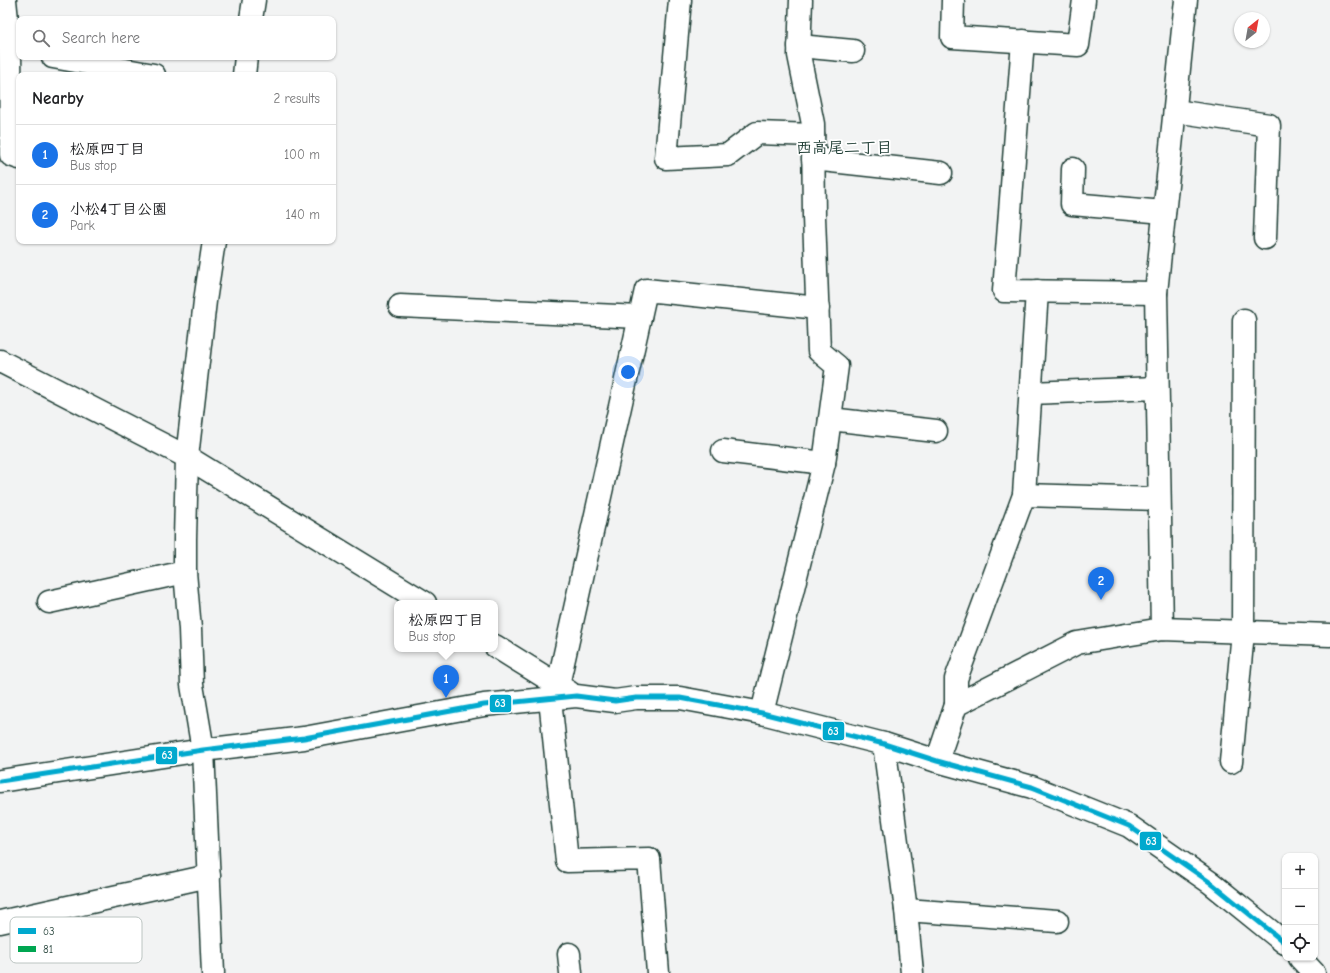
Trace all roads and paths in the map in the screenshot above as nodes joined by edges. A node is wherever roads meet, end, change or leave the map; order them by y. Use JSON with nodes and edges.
{"nodes":[{"id":1,"x":5,"y":0,"type":"edge"},
{"id":2,"x":254,"y":0,"type":"edge"},
{"id":3,"x":680,"y":0,"type":"edge"},
{"id":4,"x":802,"y":0,"type":"edge"},
{"id":5,"x":954,"y":0,"type":"edge"},
{"id":6,"x":1084,"y":0,"type":"edge"},
{"id":7,"x":1186,"y":0,"type":"edge"},
{"id":8,"x":251,"y":16,"type":"edge"},
{"id":9,"x":1023,"y":41,"type":"junction"},
{"id":10,"x":799,"y":46,"type":"junction"},
{"id":11,"x":15,"y":50,"type":"edge"},
{"id":12,"x":853,"y":51,"type":"dead end"},
{"id":13,"x":70,"y":60,"type":"edge"},
{"id":14,"x":246,"y":60,"type":"edge"},
{"id":15,"x":137,"y":72,"type":"edge"},
{"id":16,"x":244,"y":72,"type":"edge"},
{"id":17,"x":1175,"y":111,"type":"junction"},
{"id":18,"x":813,"y":135,"type":"junction"},
{"id":19,"x":16,"y":157,"type":"edge"},
{"id":20,"x":814,"y":159,"type":"junction"},
{"id":21,"x":1073,"y":169,"type":"dead end"},
{"id":22,"x":941,"y":173,"type":"dead end"},
{"id":23,"x":1164,"y":212,"type":"junction"},
{"id":24,"x":1265,"y":238,"type":"dead end"},
{"id":25,"x":214,"y":244,"type":"edge"},
{"id":26,"x":1037,"y":292,"type":"junction"},
{"id":27,"x":1156,"y":293,"type":"junction"},
{"id":28,"x":400,"y":306,"type":"dead end"},
{"id":29,"x":818,"y":308,"type":"junction"},
{"id":30,"x":640,"y":317,"type":"junction"},
{"id":31,"x":1244,"y":320,"type":"dead end"},
{"id":32,"x":0,"y":361,"type":"edge"},
{"id":33,"x":1157,"y":388,"type":"junction"},
{"id":34,"x":1030,"y":393,"type":"junction"},
{"id":35,"x":830,"y":419,"type":"junction"},
{"id":36,"x":936,"y":431,"type":"dead end"},
{"id":37,"x":723,"y":451,"type":"dead end"},
{"id":38,"x":187,"y":457,"type":"junction"},
{"id":39,"x":824,"y":463,"type":"junction"},
{"id":40,"x":1024,"y":495,"type":"junction"},
{"id":41,"x":1159,"y":499,"type":"junction"},
{"id":42,"x":185,"y":572,"type":"junction"},
{"id":43,"x":419,"y":600,"type":"edge"},
{"id":44,"x":50,"y":602,"type":"dead end"},
{"id":45,"x":1162,"y":629,"type":"junction"},
{"id":46,"x":1243,"y":632,"type":"junction"},
{"id":47,"x":1330,"y":635,"type":"edge"},
{"id":48,"x":498,"y":648,"type":"edge"},
{"id":49,"x":561,"y":693,"type":"junction"},
{"id":50,"x":956,"y":705,"type":"junction"},
{"id":51,"x":762,"y":713,"type":"junction"},
{"id":52,"x":884,"y":744,"type":"junction"},
{"id":53,"x":203,"y":750,"type":"junction"},
{"id":54,"x":937,"y":761,"type":"junction"},
{"id":55,"x":1231,"y":762,"type":"dead end"},
{"id":56,"x":0,"y":781,"type":"edge"},
{"id":57,"x":209,"y":876,"type":"junction"},
{"id":58,"x":906,"y":910,"type":"junction"},
{"id":59,"x":23,"y":917,"type":"edge"},
{"id":60,"x":10,"y":920,"type":"edge"},
{"id":61,"x":1056,"y":920,"type":"dead end"},
{"id":62,"x":0,"y":922,"type":"edge"},
{"id":63,"x":1282,"y":941,"type":"edge"},
{"id":64,"x":1303,"y":961,"type":"edge"},
{"id":65,"x":214,"y":973,"type":"edge"},
{"id":66,"x":658,"y":973,"type":"edge"},
{"id":67,"x":912,"y":973,"type":"edge"},
{"id":68,"x":1314,"y":973,"type":"edge"}],
"edges":[{"from":1,"to":11,"type":"street"},
{"from":2,"to":8,"type":"street"},
{"from":3,"to":18,"type":"street"},
{"from":4,"to":10,"type":"street"},
{"from":5,"to":9,"type":"street"},
{"from":6,"to":9,"type":"street"},
{"from":7,"to":17,"type":"street"},
{"from":9,"to":26,"type":"street"},
{"from":10,"to":12,"type":"street"},
{"from":10,"to":18,"type":"street"},
{"from":11,"to":19,"type":"street"},
{"from":13,"to":15,"type":"street"},
{"from":14,"to":16,"type":"street"},
{"from":17,"to":23,"type":"street"},
{"from":17,"to":24,"type":"street"},
{"from":18,"to":20,"type":"street"},
{"from":20,"to":22,"type":"street"},
{"from":20,"to":29,"type":"street"},
{"from":21,"to":23,"type":"street"},
{"from":23,"to":27,"type":"street"},
{"from":25,"to":38,"type":"street"},
{"from":26,"to":27,"type":"street"},
{"from":26,"to":34,"type":"street"},
{"from":27,"to":33,"type":"street"},
{"from":28,"to":30,"type":"street"},
{"from":29,"to":30,"type":"street"},
{"from":29,"to":35,"type":"street"},
{"from":30,"to":49,"type":"street"},
{"from":31,"to":46,"type":"street"},
{"from":32,"to":38,"type":"street"},
{"from":33,"to":34,"type":"street"},
{"from":33,"to":41,"type":"street"},
{"from":34,"to":40,"type":"street"},
{"from":35,"to":36,"type":"street"},
{"from":35,"to":39,"type":"street"},
{"from":37,"to":39,"type":"street"},
{"from":38,"to":42,"type":"street"},
{"from":38,"to":43,"type":"street"},
{"from":39,"to":51,"type":"street"},
{"from":40,"to":41,"type":"street"},
{"from":40,"to":50,"type":"street"},
{"from":41,"to":45,"type":"street"},
{"from":42,"to":44,"type":"street"},
{"from":42,"to":53,"type":"street"},
{"from":45,"to":46,"type":"street"},
{"from":45,"to":50,"type":"street"},
{"from":46,"to":47,"type":"street"},
{"from":46,"to":55,"type":"street"},
{"from":48,"to":49,"type":"street"},
{"from":49,"to":51,"type":"street"},
{"from":49,"to":53,"type":"street"},
{"from":49,"to":66,"type":"street"},
{"from":50,"to":54,"type":"street"},
{"from":51,"to":52,"type":"street"},
{"from":52,"to":54,"type":"street"},
{"from":52,"to":58,"type":"street"},
{"from":53,"to":56,"type":"street"},
{"from":53,"to":57,"type":"street"},
{"from":54,"to":63,"type":"street"},
{"from":57,"to":59,"type":"street"},
{"from":57,"to":65,"type":"street"},
{"from":58,"to":61,"type":"street"},
{"from":58,"to":67,"type":"street"},
{"from":60,"to":62,"type":"street"},
{"from":64,"to":68,"type":"street"}]}
